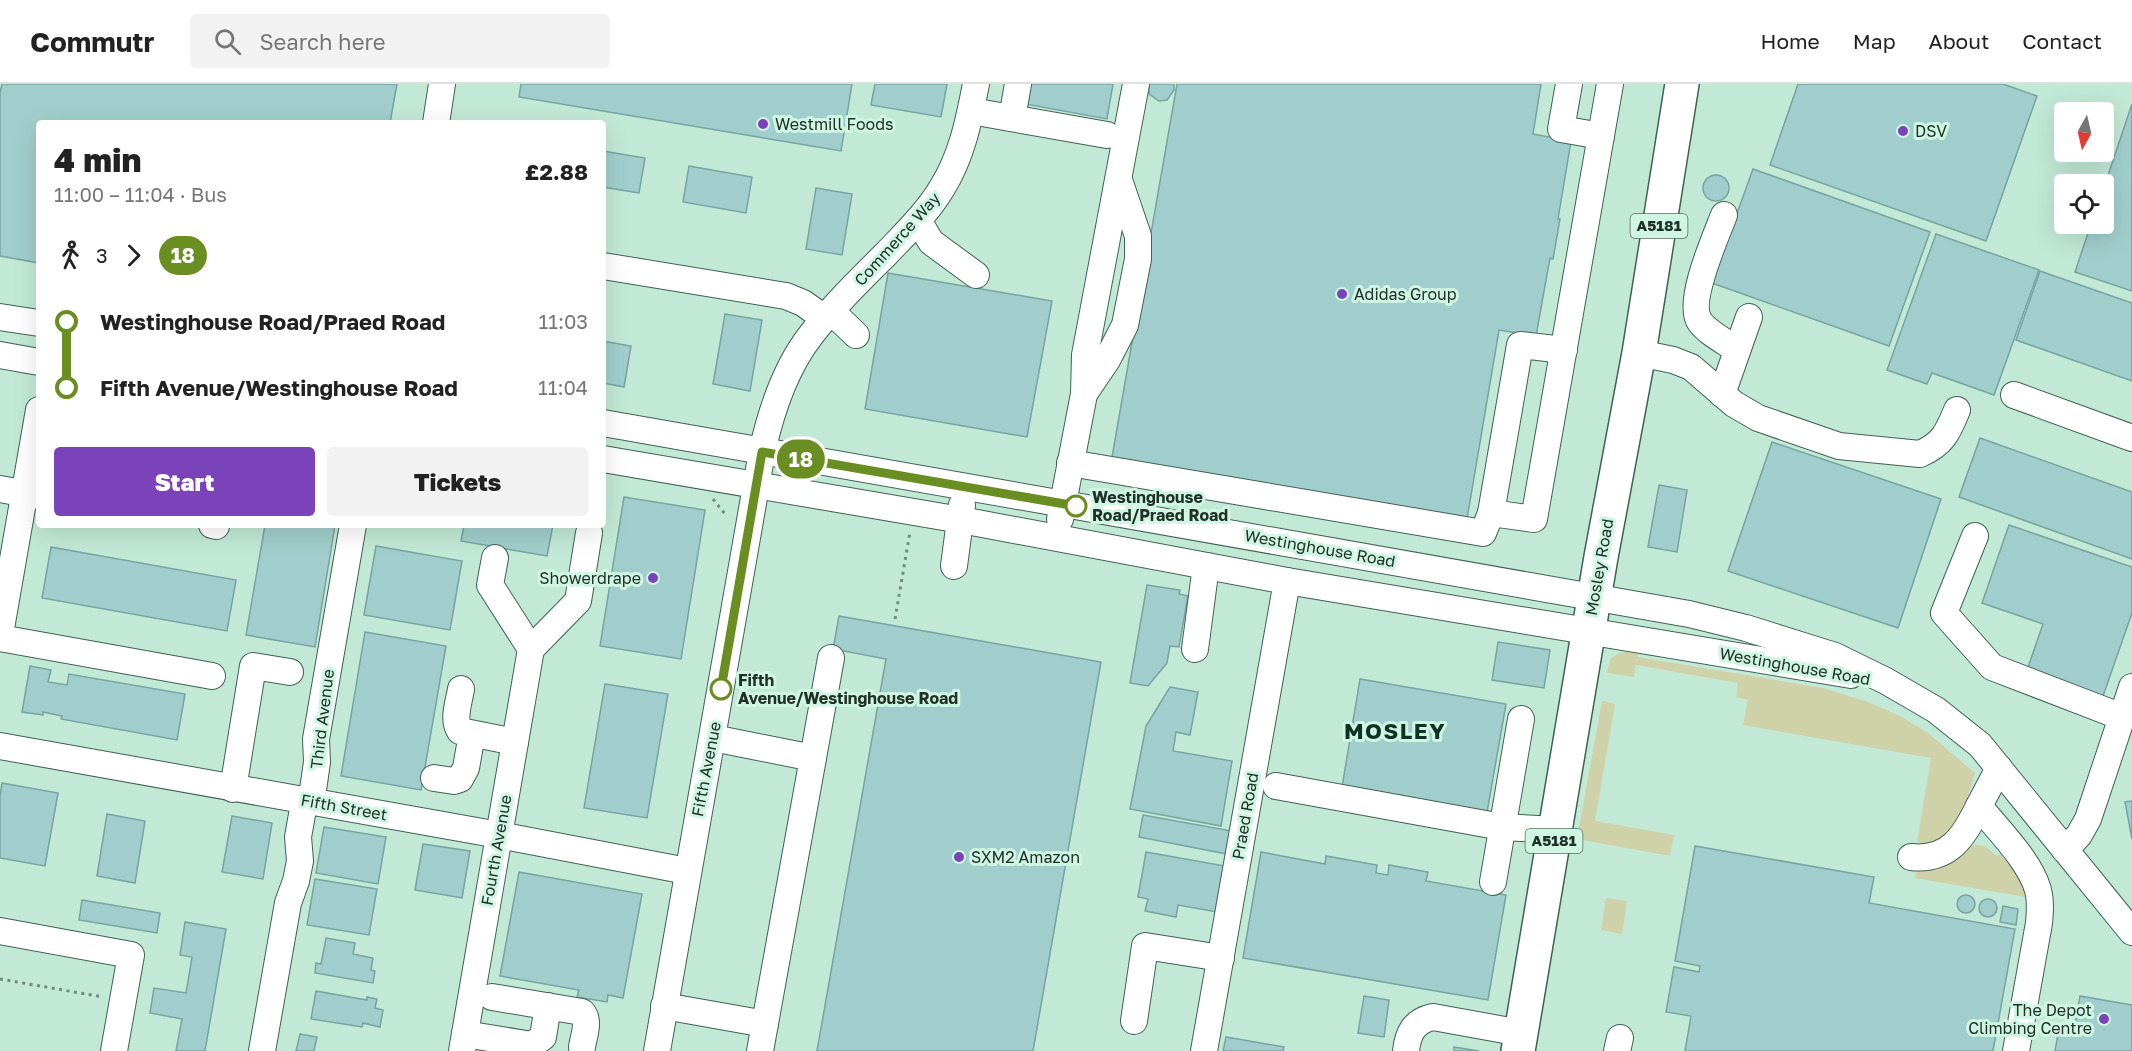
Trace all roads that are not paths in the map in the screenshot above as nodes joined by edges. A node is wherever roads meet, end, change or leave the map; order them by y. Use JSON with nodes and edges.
{"nodes":[{"id":1,"x":442,"y":84,"type":"edge"},
{"id":2,"x":976,"y":84,"type":"edge"},
{"id":3,"x":1018,"y":84,"type":"edge"},
{"id":4,"x":1136,"y":84,"type":"edge"},
{"id":5,"x":1569,"y":84,"type":"edge"},
{"id":6,"x":1610,"y":84,"type":"edge"},
{"id":7,"x":1682,"y":84,"type":"edge"},
{"id":8,"x":971,"y":111,"type":"junction"},
{"id":9,"x":1012,"y":118,"type":"junction"},
{"id":10,"x":436,"y":120,"type":"edge"},
{"id":11,"x":1107,"y":135,"type":"dead end"},
{"id":12,"x":1601,"y":136,"type":"junction"},
{"id":13,"x":1119,"y":180,"type":"junction"},
{"id":14,"x":1724,"y":215,"type":"dead end"},
{"id":15,"x":918,"y":219,"type":"junction"},
{"id":16,"x":606,"y":266,"type":"edge"},
{"id":17,"x":976,"y":275,"type":"dead end"},
{"id":18,"x":828,"y":314,"type":"junction"},
{"id":19,"x":0,"y":317,"type":"edge"},
{"id":20,"x":1749,"y":317,"type":"dead end"},
{"id":21,"x":36,"y":323,"type":"edge"},
{"id":22,"x":856,"y":335,"type":"dead end"},
{"id":23,"x":1564,"y":350,"type":"junction"},
{"id":24,"x":1737,"y":350,"type":"junction"},
{"id":25,"x":1639,"y":353,"type":"junction"},
{"id":26,"x":0,"y":354,"type":"edge"},
{"id":27,"x":36,"y":361,"type":"edge"},
{"id":28,"x":1084,"y":394,"type":"junction"},
{"id":29,"x":1722,"y":394,"type":"junction"},
{"id":30,"x":2014,"y":395,"type":"dead end"},
{"id":31,"x":1958,"y":410,"type":"dead end"},
{"id":32,"x":36,"y":424,"type":"edge"},
{"id":33,"x":606,"y":424,"type":"edge"},
{"id":34,"x":2132,"y":438,"type":"edge"},
{"id":35,"x":762,"y":452,"type":"junction"},
{"id":36,"x":606,"y":460,"type":"edge"},
{"id":37,"x":1070,"y":463,"type":"junction"},
{"id":38,"x":756,"y":485,"type":"junction"},
{"id":39,"x":965,"y":487,"type":"junction"},
{"id":40,"x":21,"y":493,"type":"edge"},
{"id":41,"x":1062,"y":504,"type":"junction"},
{"id":42,"x":1491,"y":513,"type":"junction"},
{"id":43,"x":960,"y":520,"type":"junction"},
{"id":44,"x":352,"y":528,"type":"edge"},
{"id":45,"x":589,"y":533,"type":"dead end"},
{"id":46,"x":1975,"y":536,"type":"dead end"},
{"id":47,"x":1057,"y":537,"type":"junction"},
{"id":48,"x":495,"y":558,"type":"dead end"},
{"id":49,"x":954,"y":566,"type":"dead end"},
{"id":50,"x":1206,"y":566,"type":"junction"},
{"id":51,"x":1287,"y":581,"type":"junction"},
{"id":52,"x":1594,"y":596,"type":"junction"},
{"id":53,"x":1588,"y":630,"type":"junction"},
{"id":54,"x":0,"y":636,"type":"edge"},
{"id":55,"x":531,"y":649,"type":"junction"},
{"id":56,"x":1195,"y":649,"type":"dead end"},
{"id":57,"x":831,"y":658,"type":"dead end"},
{"id":58,"x":290,"y":672,"type":"dead end"},
{"id":59,"x":212,"y":676,"type":"dead end"},
{"id":60,"x":1886,"y":681,"type":"junction"},
{"id":61,"x":2132,"y":687,"type":"edge"},
{"id":62,"x":461,"y":689,"type":"dead end"},
{"id":63,"x":2122,"y":717,"type":"junction"},
{"id":64,"x":1521,"y":719,"type":"dead end"},
{"id":65,"x":472,"y":734,"type":"junction"},
{"id":66,"x":713,"y":738,"type":"junction"},
{"id":67,"x":515,"y":742,"type":"junction"},
{"id":68,"x":0,"y":746,"type":"edge"},
{"id":69,"x":813,"y":758,"type":"junction"},
{"id":70,"x":1999,"y":768,"type":"junction"},
{"id":71,"x":434,"y":778,"type":"dead end"},
{"id":72,"x":1276,"y":786,"type":"dead end"},
{"id":73,"x":233,"y":789,"type":"junction"},
{"id":74,"x":308,"y":800,"type":"junction"},
{"id":75,"x":1979,"y":806,"type":"junction"},
{"id":76,"x":1502,"y":827,"type":"junction"},
{"id":77,"x":1556,"y":830,"type":"junction"},
{"id":78,"x":499,"y":835,"type":"junction"},
{"id":79,"x":2065,"y":850,"type":"junction"},
{"id":80,"x":1911,"y":857,"type":"dead end"},
{"id":81,"x":687,"y":871,"type":"junction"},
{"id":82,"x":1493,"y":882,"type":"dead end"},
{"id":83,"x":0,"y":931,"type":"edge"},
{"id":84,"x":2132,"y":932,"type":"edge"},
{"id":85,"x":1221,"y":958,"type":"junction"},
{"id":86,"x":492,"y":997,"type":"dead end"},
{"id":87,"x":548,"y":1006,"type":"junction"},
{"id":88,"x":664,"y":1006,"type":"junction"},
{"id":89,"x":1134,"y":1021,"type":"dead end"},
{"id":90,"x":765,"y":1024,"type":"junction"},
{"id":91,"x":1519,"y":1042,"type":"edge"},
{"id":92,"x":463,"y":1043,"type":"edge"},
{"id":93,"x":582,"y":1047,"type":"dead end"},
{"id":94,"x":114,"y":1051,"type":"edge"},
{"id":95,"x":262,"y":1051,"type":"edge"},
{"id":96,"x":657,"y":1051,"type":"edge"},
{"id":97,"x":760,"y":1051,"type":"edge"},
{"id":98,"x":1204,"y":1051,"type":"edge"},
{"id":99,"x":1406,"y":1051,"type":"edge"},
{"id":100,"x":2016,"y":1051,"type":"edge"}],
"edges":[{"from":1,"to":10,"type":"street"},
{"from":2,"to":8,"type":"street","name":"Commerce Way"},
{"from":3,"to":9,"type":"street"},
{"from":4,"to":13,"type":"street"},
{"from":5,"to":12,"type":"street"},
{"from":6,"to":12,"type":"street"},
{"from":7,"to":25,"type":"main road","name":"Mosley Road","number":"A5181"},
{"from":8,"to":9,"type":"street"},
{"from":8,"to":15,"type":"street","name":"Commerce Way"},
{"from":9,"to":11,"type":"street"},
{"from":12,"to":23,"type":"street"},
{"from":13,"to":28,"type":"street"},
{"from":13,"to":28,"type":"street"},
{"from":14,"to":24,"type":"street"},
{"from":15,"to":17,"type":"street"},
{"from":15,"to":18,"type":"street","name":"Commerce Way"},
{"from":16,"to":18,"type":"street"},
{"from":18,"to":22,"type":"street"},
{"from":18,"to":35,"type":"street","name":"Commerce Way"},
{"from":19,"to":21,"type":"street"},
{"from":20,"to":24,"type":"street"},
{"from":23,"to":42,"type":"street"},
{"from":23,"to":42,"type":"street"},
{"from":24,"to":29,"type":"street"},
{"from":25,"to":29,"type":"street"},
{"from":25,"to":52,"type":"main road","name":"Mosley Road","number":"A5181"},
{"from":26,"to":27,"type":"street"},
{"from":28,"to":37,"type":"street"},
{"from":29,"to":31,"type":"street"},
{"from":30,"to":34,"type":"street"},
{"from":32,"to":40,"type":"street"},
{"from":33,"to":35,"type":"street","name":"Westinghouse Road"},
{"from":35,"to":38,"type":"street","name":"Fifth Avenue"},
{"from":35,"to":39,"type":"street","name":"Westinghouse Road"},
{"from":36,"to":38,"type":"street","name":"Westinghouse Road"},
{"from":37,"to":41,"type":"street"},
{"from":37,"to":42,"type":"street"},
{"from":38,"to":43,"type":"street","name":"Westinghouse Road"},
{"from":38,"to":66,"type":"street","name":"Fifth Avenue"},
{"from":39,"to":41,"type":"street","name":"Westinghouse Road"},
{"from":39,"to":43,"type":"street"},
{"from":40,"to":54,"type":"street"},
{"from":41,"to":47,"type":"street"},
{"from":41,"to":52,"type":"street","name":"Westinghouse Road"},
{"from":43,"to":47,"type":"street","name":"Westinghouse Road"},
{"from":43,"to":49,"type":"street"},
{"from":44,"to":74,"type":"street","name":"Third Avenue"},
{"from":45,"to":55,"type":"street"},
{"from":46,"to":63,"type":"street"},
{"from":47,"to":50,"type":"street","name":"Westinghouse Road"},
{"from":48,"to":55,"type":"street"},
{"from":50,"to":51,"type":"street","name":"Westinghouse Road"},
{"from":50,"to":56,"type":"street"},
{"from":51,"to":53,"type":"street","name":"Westinghouse Road"},
{"from":51,"to":85,"type":"street","name":"Praed Road"},
{"from":52,"to":53,"type":"main road","name":"Mosley Road","number":"A5181"},
{"from":52,"to":60,"type":"street","name":"Westinghouse Road"},
{"from":53,"to":60,"type":"street","name":"Westinghouse Road"},
{"from":53,"to":77,"type":"main road","name":"Mosley Road","number":"A5181"},
{"from":54,"to":59,"type":"street"},
{"from":55,"to":67,"type":"street","name":"Fourth Avenue"},
{"from":57,"to":69,"type":"street"},
{"from":58,"to":73,"type":"street"},
{"from":60,"to":70,"type":"street","name":"Westinghouse Road"},
{"from":61,"to":63,"type":"street"},
{"from":62,"to":65,"type":"street"},
{"from":63,"to":79,"type":"street"},
{"from":64,"to":76,"type":"street"},
{"from":65,"to":67,"type":"street"},
{"from":65,"to":71,"type":"street"},
{"from":66,"to":69,"type":"street"},
{"from":66,"to":81,"type":"street","name":"Fifth Avenue"},
{"from":67,"to":78,"type":"street","name":"Fourth Avenue"},
{"from":68,"to":73,"type":"street","name":"Fifth Street"},
{"from":69,"to":90,"type":"street"},
{"from":70,"to":75,"type":"street"},
{"from":70,"to":79,"type":"street","name":"Westinghouse Road"},
{"from":72,"to":76,"type":"street"},
{"from":73,"to":74,"type":"street","name":"Fifth Street"},
{"from":74,"to":78,"type":"street","name":"Fifth Street"},
{"from":74,"to":95,"type":"street","name":"Third Avenue"},
{"from":75,"to":80,"type":"street"},
{"from":75,"to":100,"type":"street"},
{"from":76,"to":77,"type":"street"},
{"from":76,"to":82,"type":"street"},
{"from":77,"to":91,"type":"main road","name":"Mosley Road","number":"A5181"},
{"from":78,"to":81,"type":"street","name":"Fifth Street"},
{"from":78,"to":92,"type":"street","name":"Fourth Avenue"},
{"from":79,"to":84,"type":"street","name":"Westinghouse Road"},
{"from":81,"to":88,"type":"street","name":"Fifth Avenue"},
{"from":83,"to":94,"type":"street"},
{"from":85,"to":89,"type":"street"},
{"from":85,"to":98,"type":"street","name":"Praed Road"},
{"from":86,"to":87,"type":"street"},
{"from":87,"to":92,"type":"street"},
{"from":87,"to":93,"type":"street"},
{"from":88,"to":90,"type":"street"},
{"from":88,"to":96,"type":"street","name":"Fifth Avenue"},
{"from":90,"to":97,"type":"street"},
{"from":91,"to":99,"type":"street"}]}
